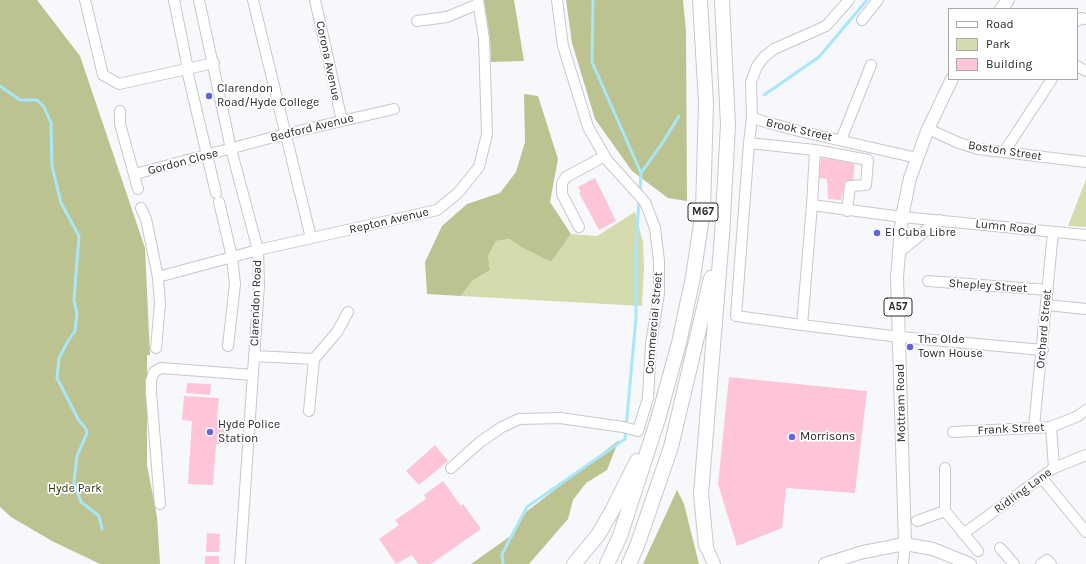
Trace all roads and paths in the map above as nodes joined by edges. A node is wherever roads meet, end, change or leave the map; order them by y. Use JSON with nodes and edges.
{"nodes":[{"id":1,"x":85,"y":0,"type":"edge"},
{"id":2,"x":174,"y":0,"type":"edge"},
{"id":3,"x":199,"y":0,"type":"edge"},
{"id":4,"x":253,"y":0,"type":"edge"},
{"id":5,"x":315,"y":0,"type":"edge"},
{"id":6,"x":557,"y":0,"type":"edge"},
{"id":7,"x":700,"y":0,"type":"edge"},
{"id":8,"x":722,"y":0,"type":"edge"},
{"id":9,"x":849,"y":0,"type":"edge"},
{"id":10,"x":878,"y":0,"type":"edge"},
{"id":11,"x":1008,"y":0,"type":"edge"},
{"id":12,"x":478,"y":2,"type":"edge"},
{"id":13,"x":1002,"y":8,"type":"edge"},
{"id":14,"x":862,"y":20,"type":"dead end"},
{"id":15,"x":417,"y":21,"type":"dead end"},
{"id":16,"x":214,"y":63,"type":"junction"},
{"id":17,"x":871,"y":65,"type":"dead end"},
{"id":18,"x":187,"y":70,"type":"junction"},
{"id":19,"x":952,"y":80,"type":"edge"},
{"id":20,"x":1051,"y":80,"type":"edge"},
{"id":21,"x":394,"y":109,"type":"dead end"},
{"id":22,"x":120,"y":111,"type":"dead end"},
{"id":23,"x":752,"y":117,"type":"junction"},
{"id":24,"x":342,"y":121,"type":"junction"},
{"id":25,"x":928,"y":129,"type":"junction"},
{"id":26,"x":285,"y":134,"type":"junction"},
{"id":27,"x":841,"y":140,"type":"junction"},
{"id":28,"x":749,"y":143,"type":"junction"},
{"id":29,"x":231,"y":149,"type":"junction"},
{"id":30,"x":815,"y":150,"type":"junction"},
{"id":31,"x":1004,"y":152,"type":"junction"},
{"id":32,"x":207,"y":155,"type":"junction"},
{"id":33,"x":605,"y":156,"type":"junction"},
{"id":34,"x":917,"y":158,"type":"junction"},
{"id":35,"x":1086,"y":162,"type":"edge"},
{"id":36,"x":135,"y":174,"type":"junction"},
{"id":37,"x":138,"y":190,"type":"dead end"},
{"id":38,"x":812,"y":205,"type":"junction"},
{"id":39,"x":141,"y":208,"type":"dead end"},
{"id":40,"x":847,"y":210,"type":"junction"},
{"id":41,"x":902,"y":217,"type":"junction"},
{"id":42,"x":939,"y":220,"type":"junction"},
{"id":43,"x":579,"y":227,"type":"dead end"},
{"id":44,"x":1053,"y":232,"type":"junction"},
{"id":45,"x":722,"y":235,"type":"junction"},
{"id":46,"x":1086,"y":235,"type":"edge"},
{"id":47,"x":311,"y":238,"type":"junction"},
{"id":48,"x":258,"y":250,"type":"junction"},
{"id":49,"x":898,"y":253,"type":"junction"},
{"id":50,"x":232,"y":257,"type":"junction"},
{"id":51,"x":158,"y":277,"type":"junction"},
{"id":52,"x":928,"y":281,"type":"dead end"},
{"id":53,"x":1048,"y":290,"type":"junction"},
{"id":54,"x":1047,"y":305,"type":"junction"},
{"id":55,"x":1086,"y":309,"type":"edge"},
{"id":56,"x":348,"y":312,"type":"dead end"},
{"id":57,"x":802,"y":325,"type":"junction"},
{"id":58,"x":900,"y":337,"type":"junction"},
{"id":59,"x":228,"y":346,"type":"dead end"},
{"id":60,"x":156,"y":348,"type":"dead end"},
{"id":61,"x":1043,"y":350,"type":"junction"},
{"id":62,"x":254,"y":356,"type":"junction"},
{"id":63,"x":314,"y":358,"type":"junction"},
{"id":64,"x":253,"y":375,"type":"junction"},
{"id":65,"x":1086,"y":410,"type":"edge"},
{"id":66,"x":309,"y":412,"type":"dead end"},
{"id":67,"x":658,"y":419,"type":"junction"},
{"id":68,"x":1034,"y":427,"type":"junction"},
{"id":69,"x":1051,"y":427,"type":"junction"},
{"id":70,"x":953,"y":432,"type":"dead end"},
{"id":71,"x":1086,"y":455,"type":"edge"},
{"id":72,"x":452,"y":468,"type":"dead end"},
{"id":73,"x":946,"y":468,"type":"dead end"},
{"id":74,"x":1054,"y":468,"type":"junction"},
{"id":75,"x":1041,"y":477,"type":"junction"},
{"id":76,"x":160,"y":504,"type":"dead end"},
{"id":77,"x":945,"y":511,"type":"junction"},
{"id":78,"x":917,"y":521,"type":"dead end"},
{"id":79,"x":1086,"y":532,"type":"edge"},
{"id":80,"x":963,"y":534,"type":"junction"},
{"id":81,"x":905,"y":544,"type":"junction"},
{"id":82,"x":706,"y":546,"type":"joint"},
{"id":83,"x":1000,"y":548,"type":"dead end"},
{"id":84,"x":978,"y":551,"type":"dead end"},
{"id":85,"x":240,"y":564,"type":"edge"},
{"id":86,"x":574,"y":564,"type":"edge"},
{"id":87,"x":607,"y":564,"type":"edge"},
{"id":88,"x":628,"y":564,"type":"edge"},
{"id":89,"x":714,"y":564,"type":"edge"},
{"id":90,"x":825,"y":564,"type":"edge"},
{"id":91,"x":903,"y":564,"type":"edge"},
{"id":92,"x":970,"y":564,"type":"edge"},
{"id":93,"x":1014,"y":564,"type":"edge"},
{"id":94,"x":1041,"y":564,"type":"edge"},
{"id":95,"x":1051,"y":564,"type":"edge"}],
"edges":[{"from":1,"to":18,"type":"street"},
{"from":2,"to":18,"type":"street"},
{"from":3,"to":16,"type":"street","name":"Clarendon Road"},
{"from":4,"to":26,"type":"street"},
{"from":5,"to":24,"type":"street","name":"Corona Avenue"},
{"from":6,"to":33,"type":"street","name":"Commercial Street"},
{"from":7,"to":67,"type":"highway","number":"M67"},
{"from":8,"to":45,"type":"highway","number":"M67"},
{"from":9,"to":23,"type":"street","name":"Brook Street"},
{"from":10,"to":14,"type":"street"},
{"from":11,"to":13,"type":"main road"},
{"from":12,"to":15,"type":"street"},
{"from":12,"to":47,"type":"street","name":"Repton Avenue"},
{"from":16,"to":18,"type":"street"},
{"from":16,"to":29,"type":"street","name":"Clarendon Road"},
{"from":17,"to":27,"type":"street"},
{"from":18,"to":32,"type":"street"},
{"from":19,"to":25,"type":"main road","name":"Mottram Road","number":"A57"},
{"from":20,"to":31,"type":"street"},
{"from":21,"to":24,"type":"street","name":"Bedford Avenue"},
{"from":22,"to":36,"type":"street"},
{"from":23,"to":27,"type":"street","name":"Brook Street"},
{"from":23,"to":28,"type":"street"},
{"from":24,"to":26,"type":"street","name":"Bedford Avenue"},
{"from":25,"to":31,"type":"street","name":"Boston Street"},
{"from":25,"to":34,"type":"main road","name":"Mottram Road","number":"A57"},
{"from":26,"to":29,"type":"street","name":"Bedford Avenue"},
{"from":26,"to":47,"type":"street"},
{"from":27,"to":34,"type":"street","name":"Brook Street"},
{"from":28,"to":30,"type":"street"},
{"from":28,"to":57,"type":"street"},
{"from":29,"to":32,"type":"street","name":"Gordon Close"},
{"from":29,"to":48,"type":"street","name":"Clarendon Road"},
{"from":30,"to":38,"type":"street"},
{"from":30,"to":40,"type":"street"},
{"from":31,"to":35,"type":"street","name":"Boston Street"},
{"from":32,"to":36,"type":"street","name":"Gordon Close"},
{"from":32,"to":50,"type":"street"},
{"from":33,"to":43,"type":"street"},
{"from":33,"to":72,"type":"street","name":"Commercial Street"},
{"from":34,"to":41,"type":"main road","name":"Mottram Road","number":"A57"},
{"from":36,"to":37,"type":"street"},
{"from":38,"to":40,"type":"street","name":"Lumn Road"},
{"from":38,"to":57,"type":"street"},
{"from":39,"to":51,"type":"street"},
{"from":40,"to":41,"type":"street","name":"Lumn Road"},
{"from":41,"to":42,"type":"street","name":"Lumn Road"},
{"from":41,"to":49,"type":"main road","name":"Mottram Road","number":"A57"},
{"from":42,"to":44,"type":"street","name":"Lumn Road"},
{"from":42,"to":49,"type":"street"},
{"from":44,"to":46,"type":"street","name":"Lumn Road"},
{"from":44,"to":53,"type":"street","name":"Orchard Street"},
{"from":45,"to":82,"type":"highway","number":"M67"},
{"from":45,"to":88,"type":"highway","number":"M67"},
{"from":47,"to":48,"type":"street","name":"Repton Avenue"},
{"from":48,"to":50,"type":"street","name":"Repton Avenue"},
{"from":48,"to":62,"type":"street","name":"Clarendon Road"},
{"from":49,"to":58,"type":"main road","name":"Mottram Road","number":"A57"},
{"from":50,"to":51,"type":"street","name":"Repton Avenue"},
{"from":50,"to":59,"type":"street"},
{"from":51,"to":60,"type":"street"},
{"from":52,"to":53,"type":"street","name":"Shepley Street"},
{"from":53,"to":54,"type":"street","name":"Orchard Street"},
{"from":54,"to":55,"type":"street"},
{"from":54,"to":61,"type":"street","name":"Orchard Street"},
{"from":56,"to":63,"type":"street"},
{"from":57,"to":58,"type":"street"},
{"from":58,"to":61,"type":"street"},
{"from":58,"to":81,"type":"main road","name":"Mottram Road","number":"A57"},
{"from":61,"to":68,"type":"street","name":"Orchard Street"},
{"from":62,"to":63,"type":"street"},
{"from":62,"to":64,"type":"street","name":"Clarendon Road"},
{"from":63,"to":66,"type":"street"},
{"from":64,"to":76,"type":"street"},
{"from":64,"to":85,"type":"street","name":"Clarendon Road"},
{"from":65,"to":69,"type":"street"},
{"from":67,"to":86,"type":"highway","number":"M67"},
{"from":67,"to":87,"type":"highway","number":"M67"},
{"from":68,"to":69,"type":"street","name":"Frank Street"},
{"from":68,"to":70,"type":"street","name":"Frank Street"},
{"from":69,"to":74,"type":"street","name":"Frank Street"},
{"from":71,"to":74,"type":"street","name":"Ridling Lane"},
{"from":73,"to":77,"type":"street"},
{"from":74,"to":75,"type":"street","name":"Ridling Lane"},
{"from":75,"to":79,"type":"street"},
{"from":75,"to":80,"type":"street","name":"Ridling Lane"},
{"from":77,"to":78,"type":"street"},
{"from":77,"to":80,"type":"street"},
{"from":80,"to":84,"type":"street"},
{"from":81,"to":90,"type":"main road"},
{"from":81,"to":91,"type":"street"},
{"from":81,"to":92,"type":"main road"},
{"from":82,"to":89,"type":"main road"},
{"from":83,"to":93,"type":"street"},
{"from":94,"to":95,"type":"street"}]}
